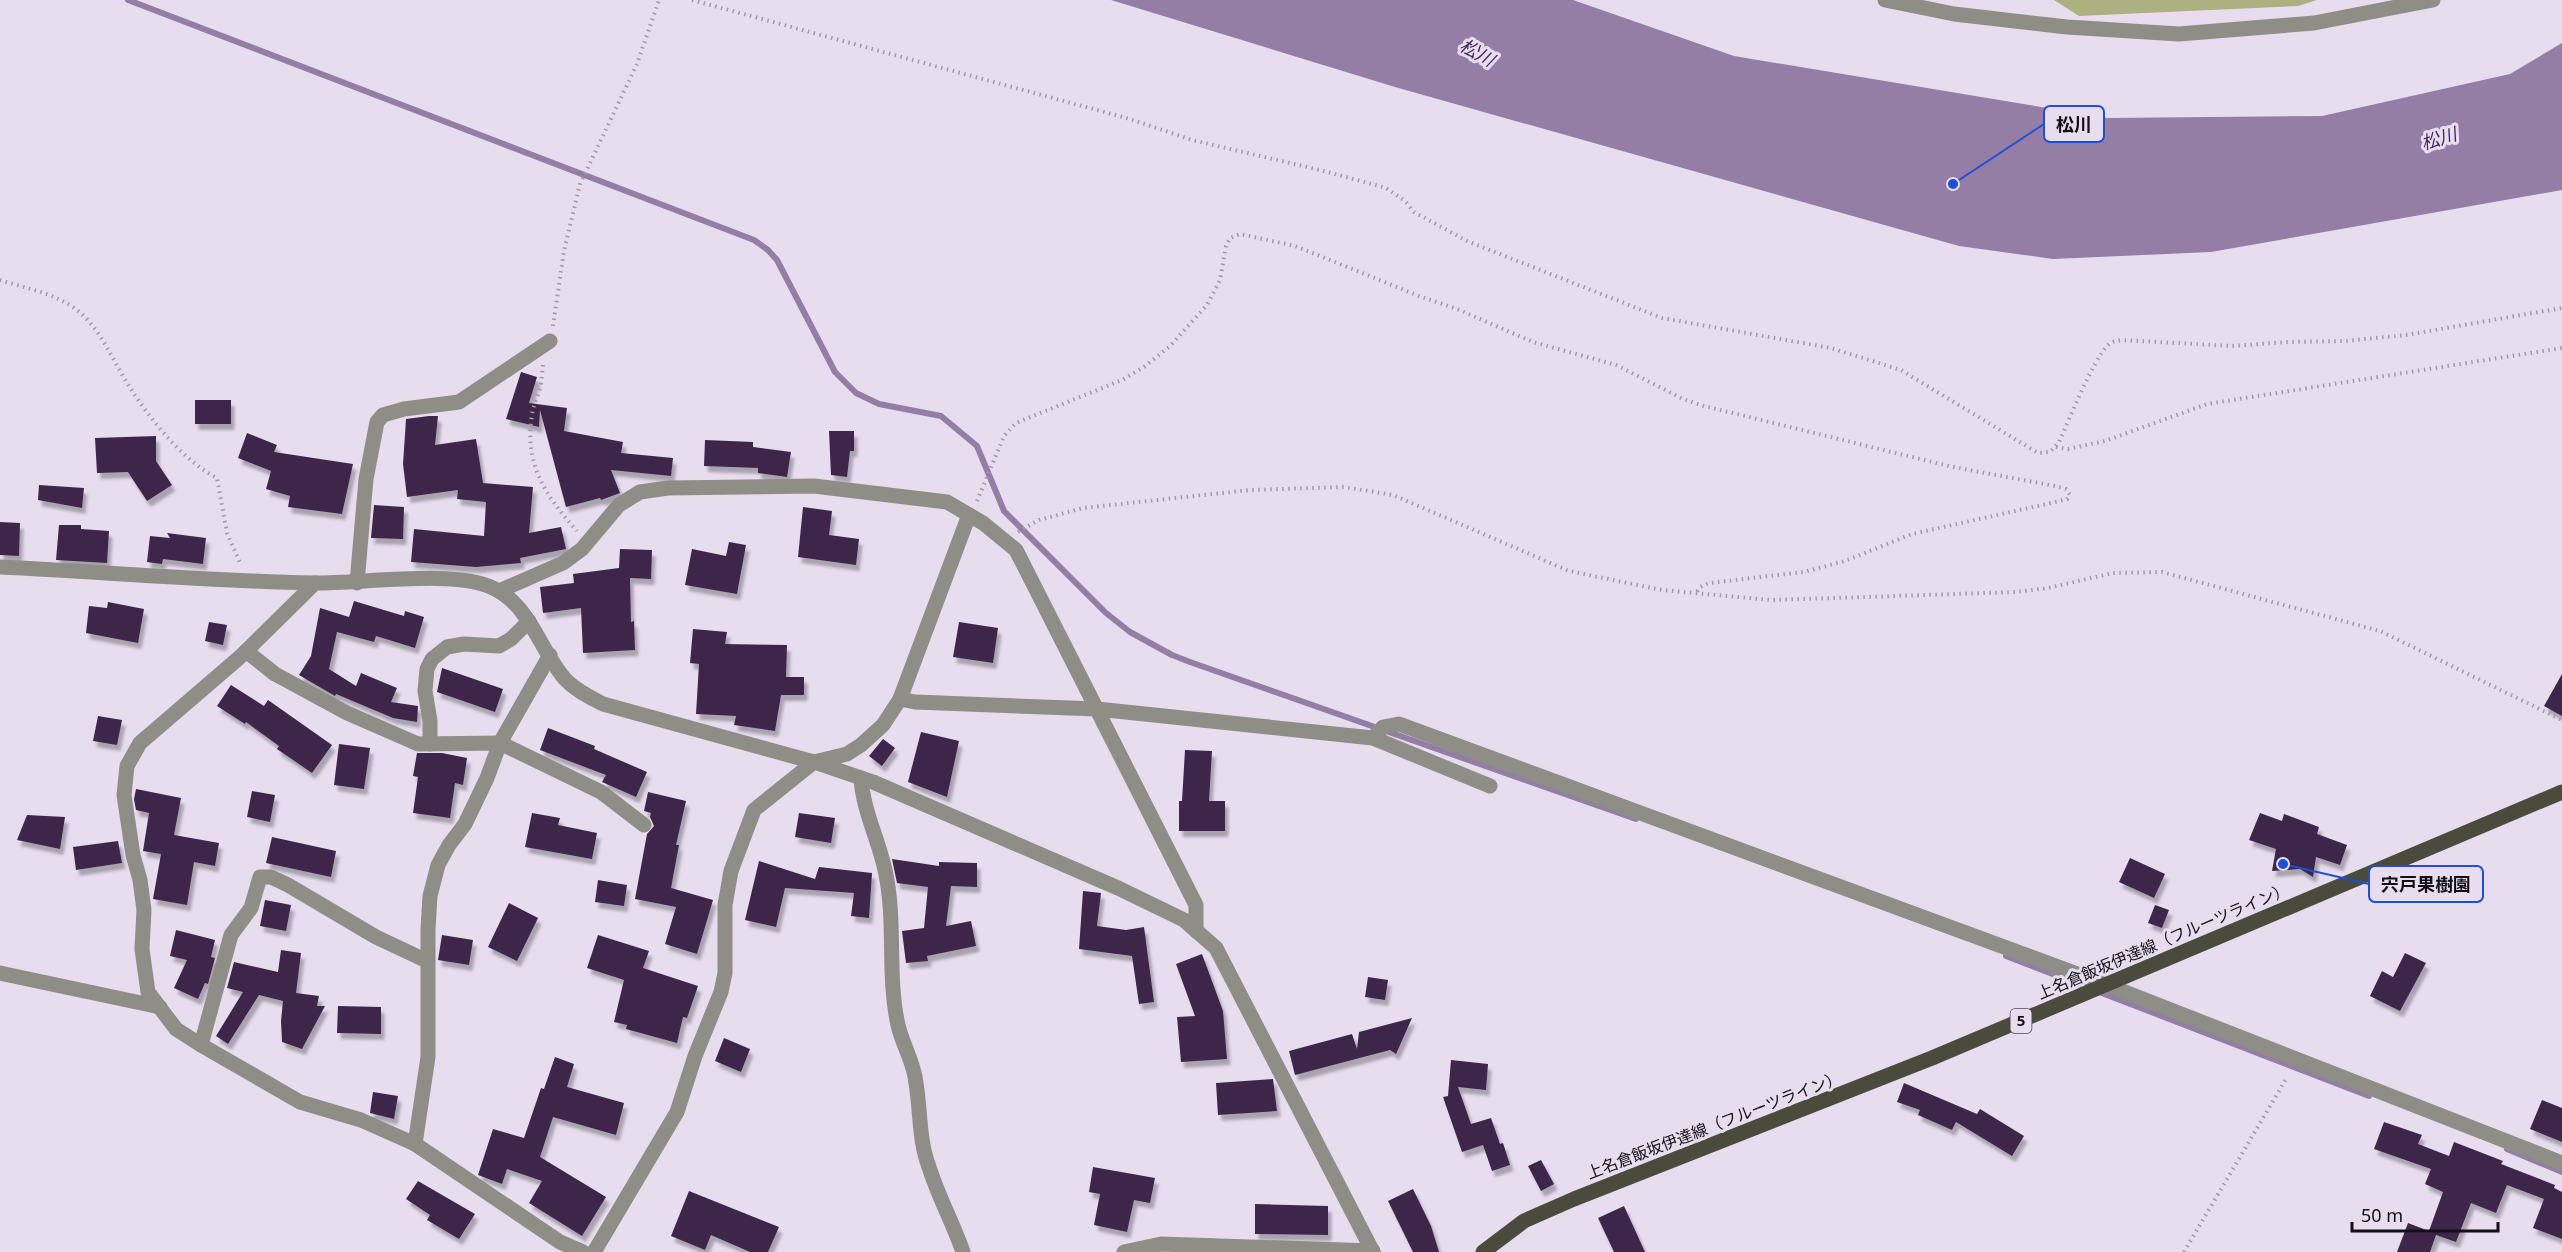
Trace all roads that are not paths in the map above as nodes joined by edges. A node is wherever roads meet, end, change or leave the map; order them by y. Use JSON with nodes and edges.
{"nodes":[{"id":1,"x":1885,"y":0,"type":"edge"},
{"id":2,"x":2433,"y":0,"type":"edge"},
{"id":3,"x":550,"y":341,"type":"road end"},
{"id":4,"x":969,"y":515,"type":"junction"},
{"id":5,"x":0,"y":567,"type":"edge"},
{"id":6,"x":357,"y":582,"type":"junction"},
{"id":7,"x":315,"y":583,"type":"junction"},
{"id":8,"x":499,"y":591,"type":"junction"},
{"id":9,"x":529,"y":621,"type":"junction"},
{"id":10,"x":246,"y":651,"type":"junction"},
{"id":11,"x":550,"y":655,"type":"junction"},
{"id":12,"x":900,"y":699,"type":"junction"},
{"id":13,"x":1097,"y":709,"type":"junction"},
{"id":14,"x":1373,"y":738,"type":"junction"},
{"id":15,"x":500,"y":743,"type":"junction"},
{"id":16,"x":430,"y":744,"type":"junction"},
{"id":17,"x":814,"y":762,"type":"junction"},
{"id":18,"x":861,"y":778,"type":"junction"},
{"id":19,"x":1490,"y":786,"type":"dead end"},
{"id":20,"x":2562,"y":792,"type":"edge"},
{"id":21,"x":644,"y":825,"type":"dead end"},
{"id":22,"x":1196,"y":931,"type":"junction"},
{"id":23,"x":428,"y":961,"type":"junction"},
{"id":24,"x":0,"y":973,"type":"edge"},
{"id":25,"x":2107,"y":984,"type":"junction"},
{"id":26,"x":160,"y":1007,"type":"junction"},
{"id":27,"x":201,"y":1045,"type":"junction"},
{"id":28,"x":415,"y":1144,"type":"junction"},
{"id":29,"x":2562,"y":1163,"type":"edge"},
{"id":30,"x":1373,"y":1251,"type":"edge"},
{"id":31,"x":583,"y":1252,"type":"edge"},
{"id":32,"x":594,"y":1252,"type":"edge"},
{"id":33,"x":963,"y":1252,"type":"edge"},
{"id":34,"x":1124,"y":1252,"type":"edge"},
{"id":35,"x":1483,"y":1252,"type":"edge"}],
"edges":[{"from":1,"to":2,"type":"street"},
{"from":3,"to":6,"type":"street"},
{"from":4,"to":8,"type":"street"},
{"from":4,"to":12,"type":"street"},
{"from":4,"to":13,"type":"street"},
{"from":5,"to":7,"type":"street"},
{"from":6,"to":7,"type":"street"},
{"from":6,"to":8,"type":"street"},
{"from":7,"to":10,"type":"street"},
{"from":8,"to":9,"type":"street"},
{"from":9,"to":11,"type":"street"},
{"from":9,"to":16,"type":"street"},
{"from":10,"to":16,"type":"street"},
{"from":10,"to":26,"type":"street"},
{"from":11,"to":15,"type":"street"},
{"from":11,"to":17,"type":"street"},
{"from":12,"to":13,"type":"street"},
{"from":12,"to":17,"type":"street"},
{"from":13,"to":14,"type":"street"},
{"from":13,"to":22,"type":"street"},
{"from":14,"to":19,"type":"street"},
{"from":14,"to":25,"type":"street"},
{"from":15,"to":16,"type":"street"},
{"from":15,"to":21,"type":"street"},
{"from":15,"to":23,"type":"street"},
{"from":17,"to":18,"type":"street"},
{"from":17,"to":32,"type":"street"},
{"from":18,"to":22,"type":"street"},
{"from":18,"to":33,"type":"street"},
{"from":20,"to":25,"type":"main road","name":"上名倉飯坂伊達線（フルーツライン）","number":"5"},
{"from":22,"to":30,"type":"street"},
{"from":23,"to":27,"type":"street"},
{"from":23,"to":28,"type":"street"},
{"from":24,"to":26,"type":"street"},
{"from":25,"to":29,"type":"street"},
{"from":25,"to":35,"type":"main road","name":"上名倉飯坂伊達線（フルーツライン）","number":"5"},
{"from":26,"to":27,"type":"street"},
{"from":27,"to":28,"type":"street"},
{"from":28,"to":31,"type":"street"},
{"from":30,"to":34,"type":"street"}]}
